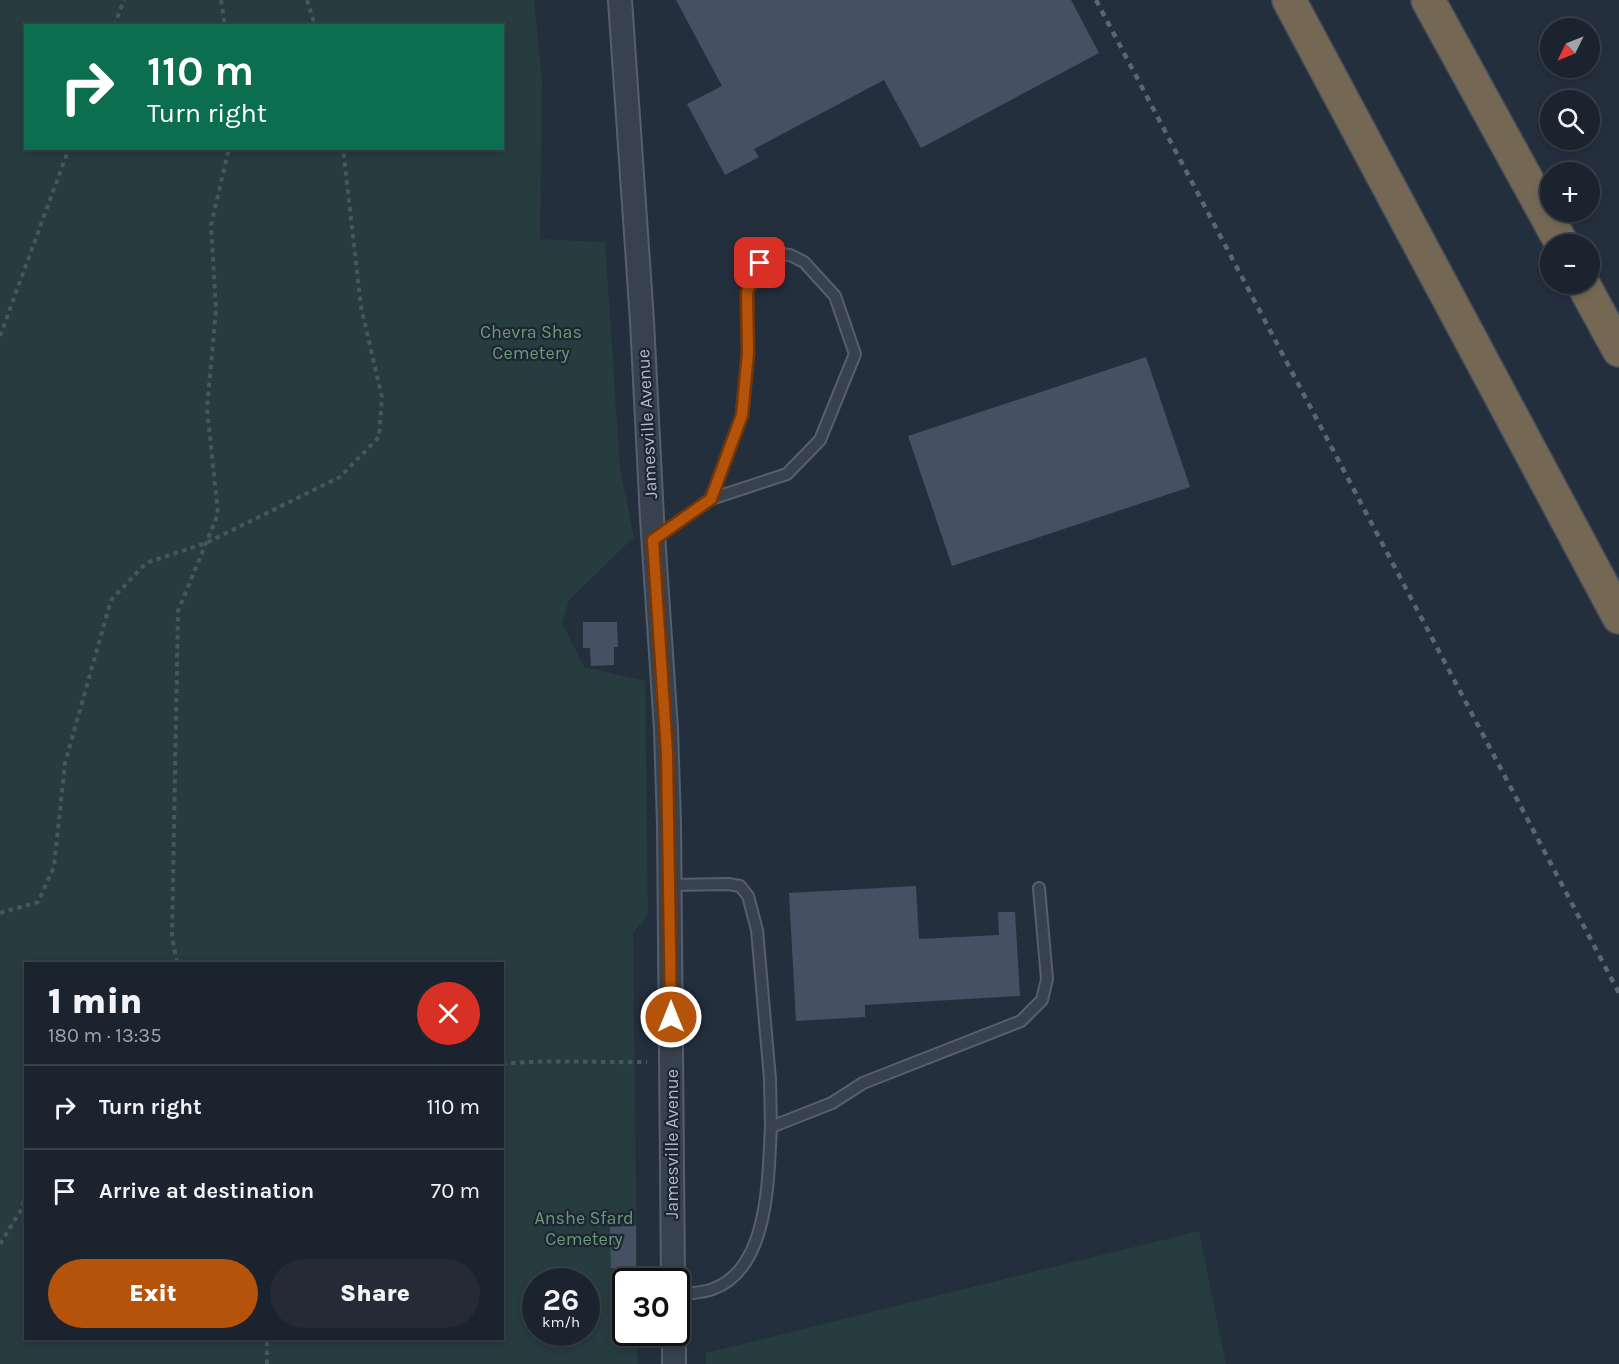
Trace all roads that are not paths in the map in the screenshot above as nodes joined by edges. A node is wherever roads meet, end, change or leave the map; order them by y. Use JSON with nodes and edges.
{"nodes":[{"id":1,"x":620,"y":0,"type":"edge"},
{"id":2,"x":1289,"y":0,"type":"edge"},
{"id":3,"x":1428,"y":0,"type":"edge"},
{"id":4,"x":1435,"y":0,"type":"edge"},
{"id":5,"x":1481,"y":94,"type":"junction"},
{"id":6,"x":1557,"y":234,"type":"edge"},
{"id":7,"x":1588,"y":294,"type":"edge"},
{"id":8,"x":1619,"y":350,"type":"edge"},
{"id":9,"x":711,"y":499,"type":"junction"},
{"id":10,"x":653,"y":540,"type":"junction"},
{"id":11,"x":1619,"y":617,"type":"edge"},
{"id":12,"x":670,"y":885,"type":"junction"},
{"id":13,"x":1039,"y":888,"type":"dead end"},
{"id":14,"x":771,"y":1127,"type":"junction"},
{"id":15,"x":673,"y":1268,"type":"edge"},
{"id":16,"x":690,"y":1292,"type":"edge"},
{"id":17,"x":674,"y":1346,"type":"edge"},
{"id":18,"x":674,"y":1364,"type":"edge"}],
"edges":[{"from":1,"to":10,"type":"street","name":"Jamesville Avenue"},
{"from":2,"to":11,"type":"highway"},
{"from":3,"to":5,"type":"highway"},
{"from":4,"to":5,"type":"highway"},
{"from":5,"to":6,"type":"highway"},
{"from":7,"to":8,"type":"highway"},
{"from":9,"to":9,"type":"lane"},
{"from":9,"to":10,"type":"lane"},
{"from":10,"to":12,"type":"street","name":"Jamesville Avenue"},
{"from":12,"to":14,"type":"lane"},
{"from":12,"to":15,"type":"street","name":"Jamesville Avenue"},
{"from":13,"to":14,"type":"lane"},
{"from":14,"to":16,"type":"lane"},
{"from":17,"to":18,"type":"street"}]}
